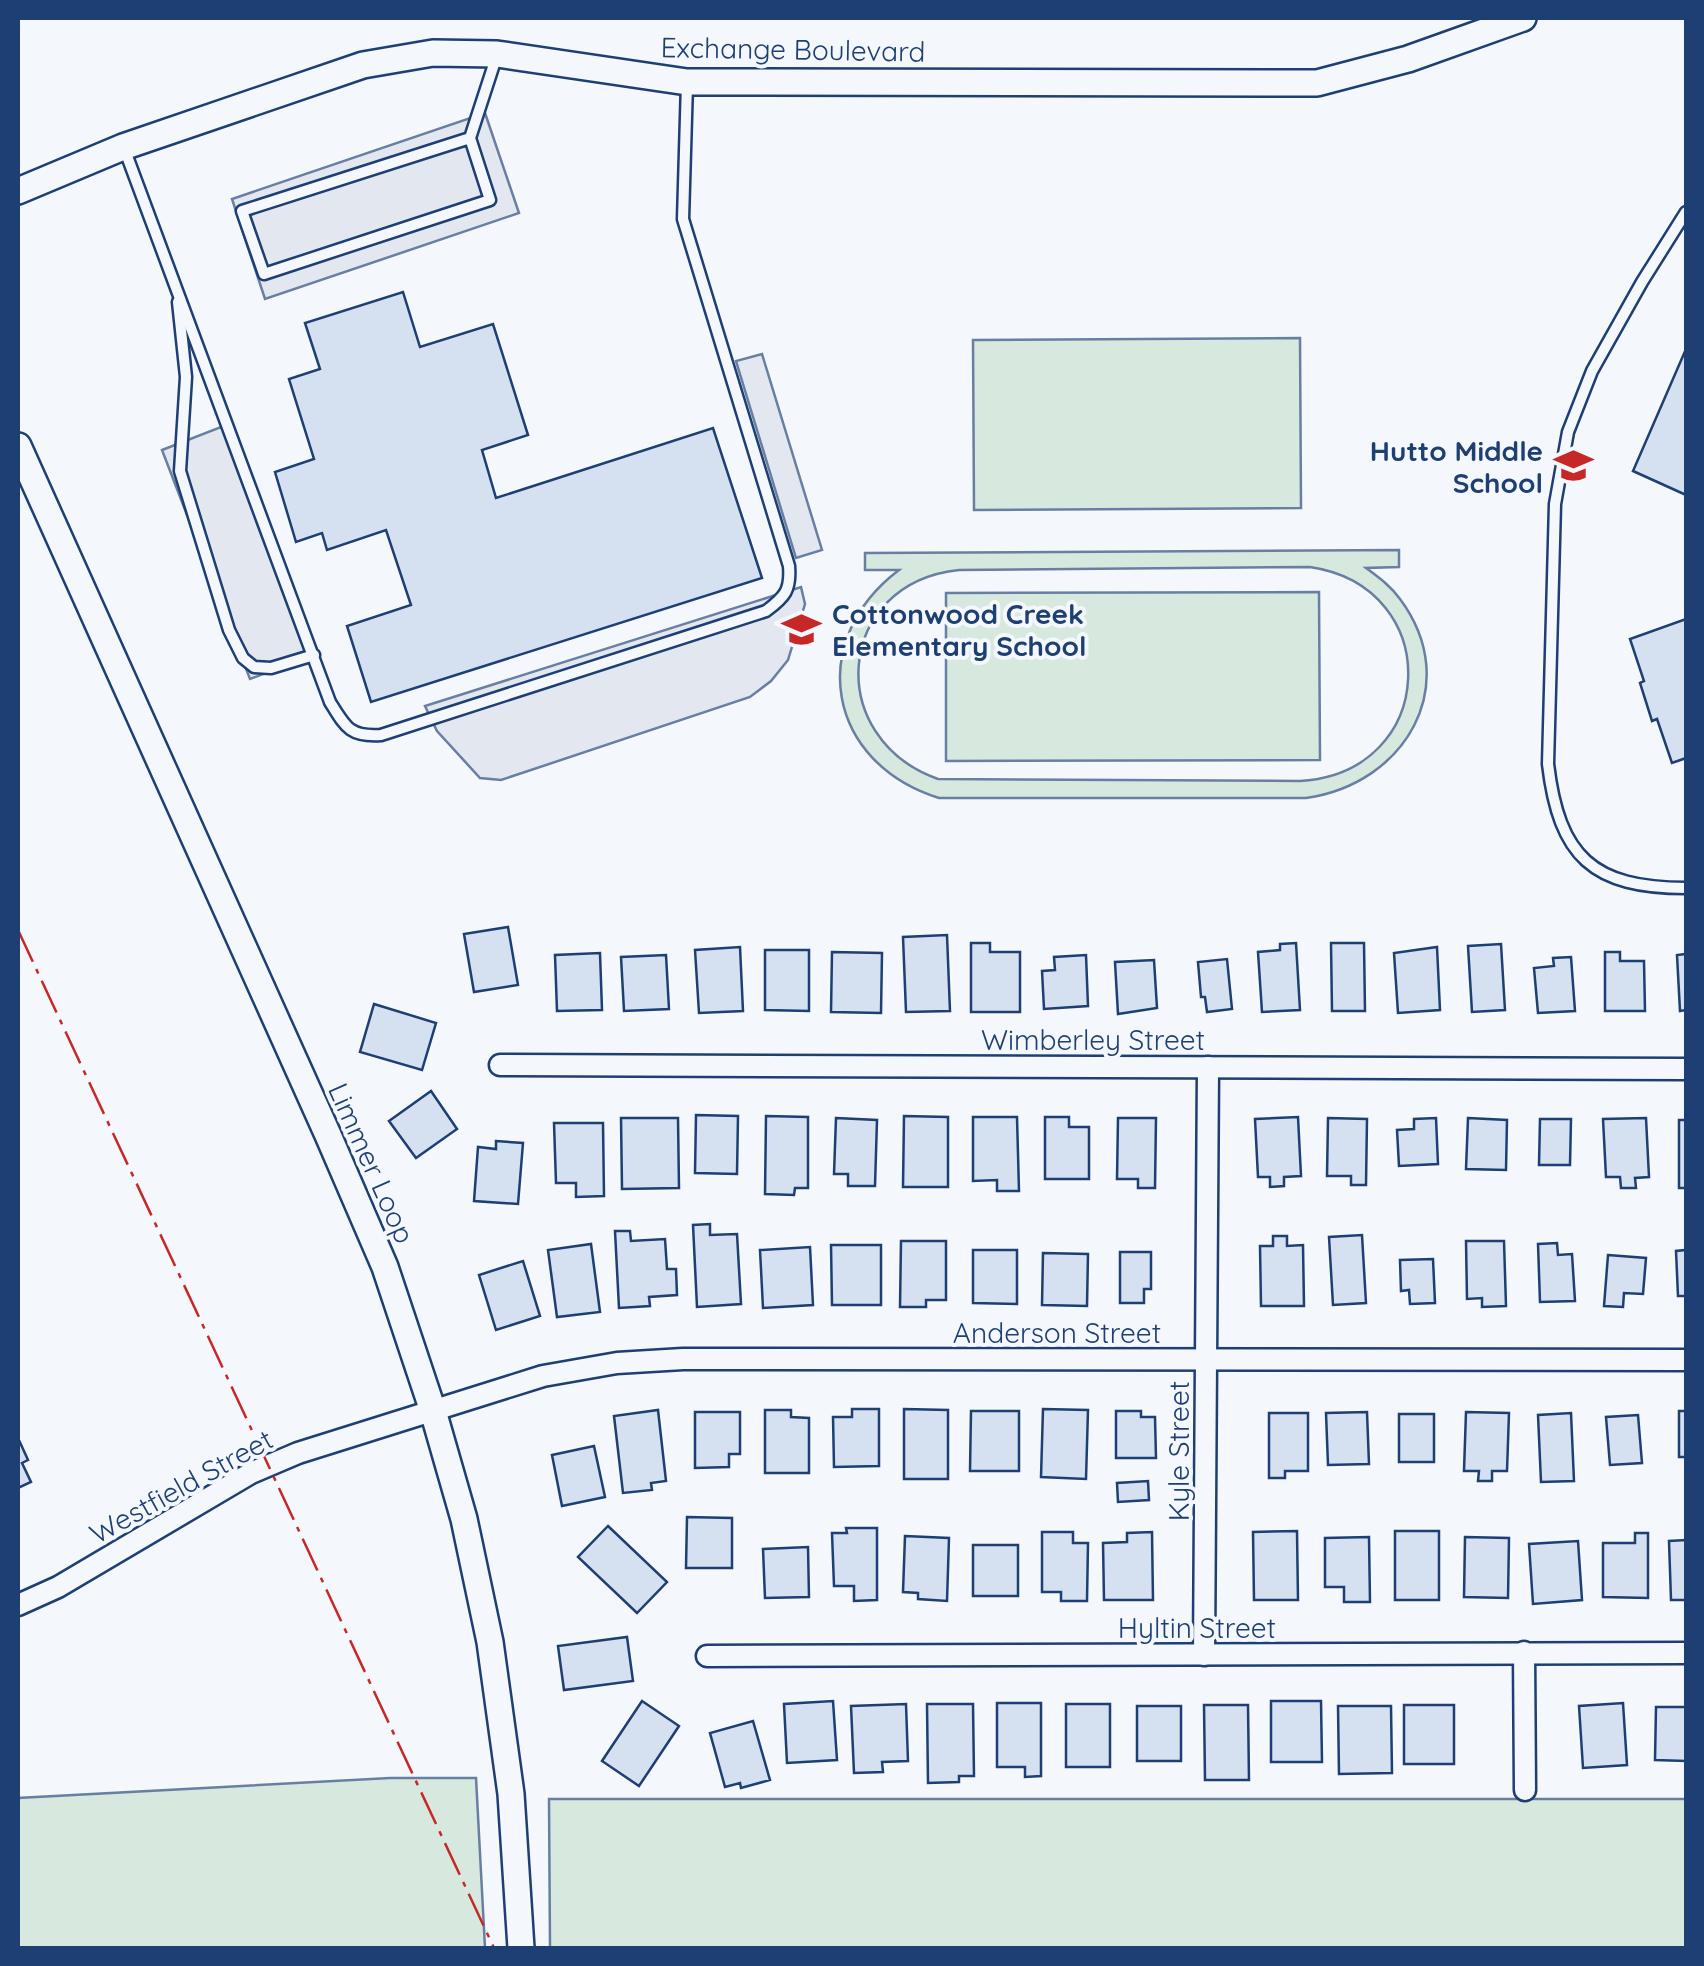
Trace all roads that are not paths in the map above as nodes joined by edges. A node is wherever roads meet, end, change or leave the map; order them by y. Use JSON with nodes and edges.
{"nodes":[{"id":1,"x":1522,"y":18,"type":"edge"},
{"id":2,"x":497,"y":54,"type":"junction"},
{"id":3,"x":687,"y":82,"type":"junction"},
{"id":4,"x":470,"y":138,"type":"junction"},
{"id":5,"x":124,"y":146,"type":"junction"},
{"id":6,"x":18,"y":191,"type":"edge"},
{"id":7,"x":1686,"y":212,"type":"edge"},
{"id":8,"x":178,"y":292,"type":"junction"},
{"id":9,"x":18,"y":446,"type":"edge"},
{"id":10,"x":314,"y":654,"type":"junction"},
{"id":11,"x":1686,"y":888,"type":"edge"},
{"id":12,"x":500,"y":1065,"type":"dead end"},
{"id":13,"x":1208,"y":1067,"type":"junction"},
{"id":14,"x":1686,"y":1068,"type":"edge"},
{"id":15,"x":1206,"y":1360,"type":"junction"},
{"id":16,"x":1686,"y":1360,"type":"edge"},
{"id":17,"x":433,"y":1411,"type":"junction"},
{"id":18,"x":18,"y":1605,"type":"edge"},
{"id":19,"x":1524,"y":1652,"type":"junction"},
{"id":20,"x":1686,"y":1653,"type":"edge"},
{"id":21,"x":1204,"y":1655,"type":"junction"},
{"id":22,"x":707,"y":1656,"type":"dead end"},
{"id":23,"x":1525,"y":1790,"type":"dead end"},
{"id":24,"x":521,"y":1948,"type":"edge"}],
"edges":[{"from":1,"to":3,"type":"street","name":"Exchange Boulevard"},
{"from":2,"to":3,"type":"street","name":"Exchange Boulevard"},
{"from":2,"to":4,"type":"lane"},
{"from":2,"to":5,"type":"street","name":"Exchange Boulevard"},
{"from":3,"to":10,"type":"lane"},
{"from":4,"to":4,"type":"lane"},
{"from":5,"to":6,"type":"street","name":"Exchange Boulevard"},
{"from":5,"to":8,"type":"lane"},
{"from":7,"to":11,"type":"lane"},
{"from":8,"to":10,"type":"lane"},
{"from":8,"to":10,"type":"lane"},
{"from":9,"to":17,"type":"street","name":"Limmer Loop"},
{"from":12,"to":13,"type":"street","name":"Wimberley Street"},
{"from":13,"to":14,"type":"street","name":"Wimberley Street"},
{"from":13,"to":15,"type":"street","name":"Kyle Street"},
{"from":15,"to":16,"type":"street","name":"Anderson Street"},
{"from":15,"to":17,"type":"street","name":"Anderson Street"},
{"from":15,"to":21,"type":"street","name":"Kyle Street"},
{"from":17,"to":18,"type":"street","name":"Westfield Street"},
{"from":17,"to":24,"type":"street","name":"Limmer Loop"},
{"from":19,"to":20,"type":"street","name":"Hyltin Street"},
{"from":19,"to":21,"type":"street","name":"Hyltin Street"},
{"from":19,"to":23,"type":"street"},
{"from":21,"to":22,"type":"street","name":"Hyltin Street"}]}
